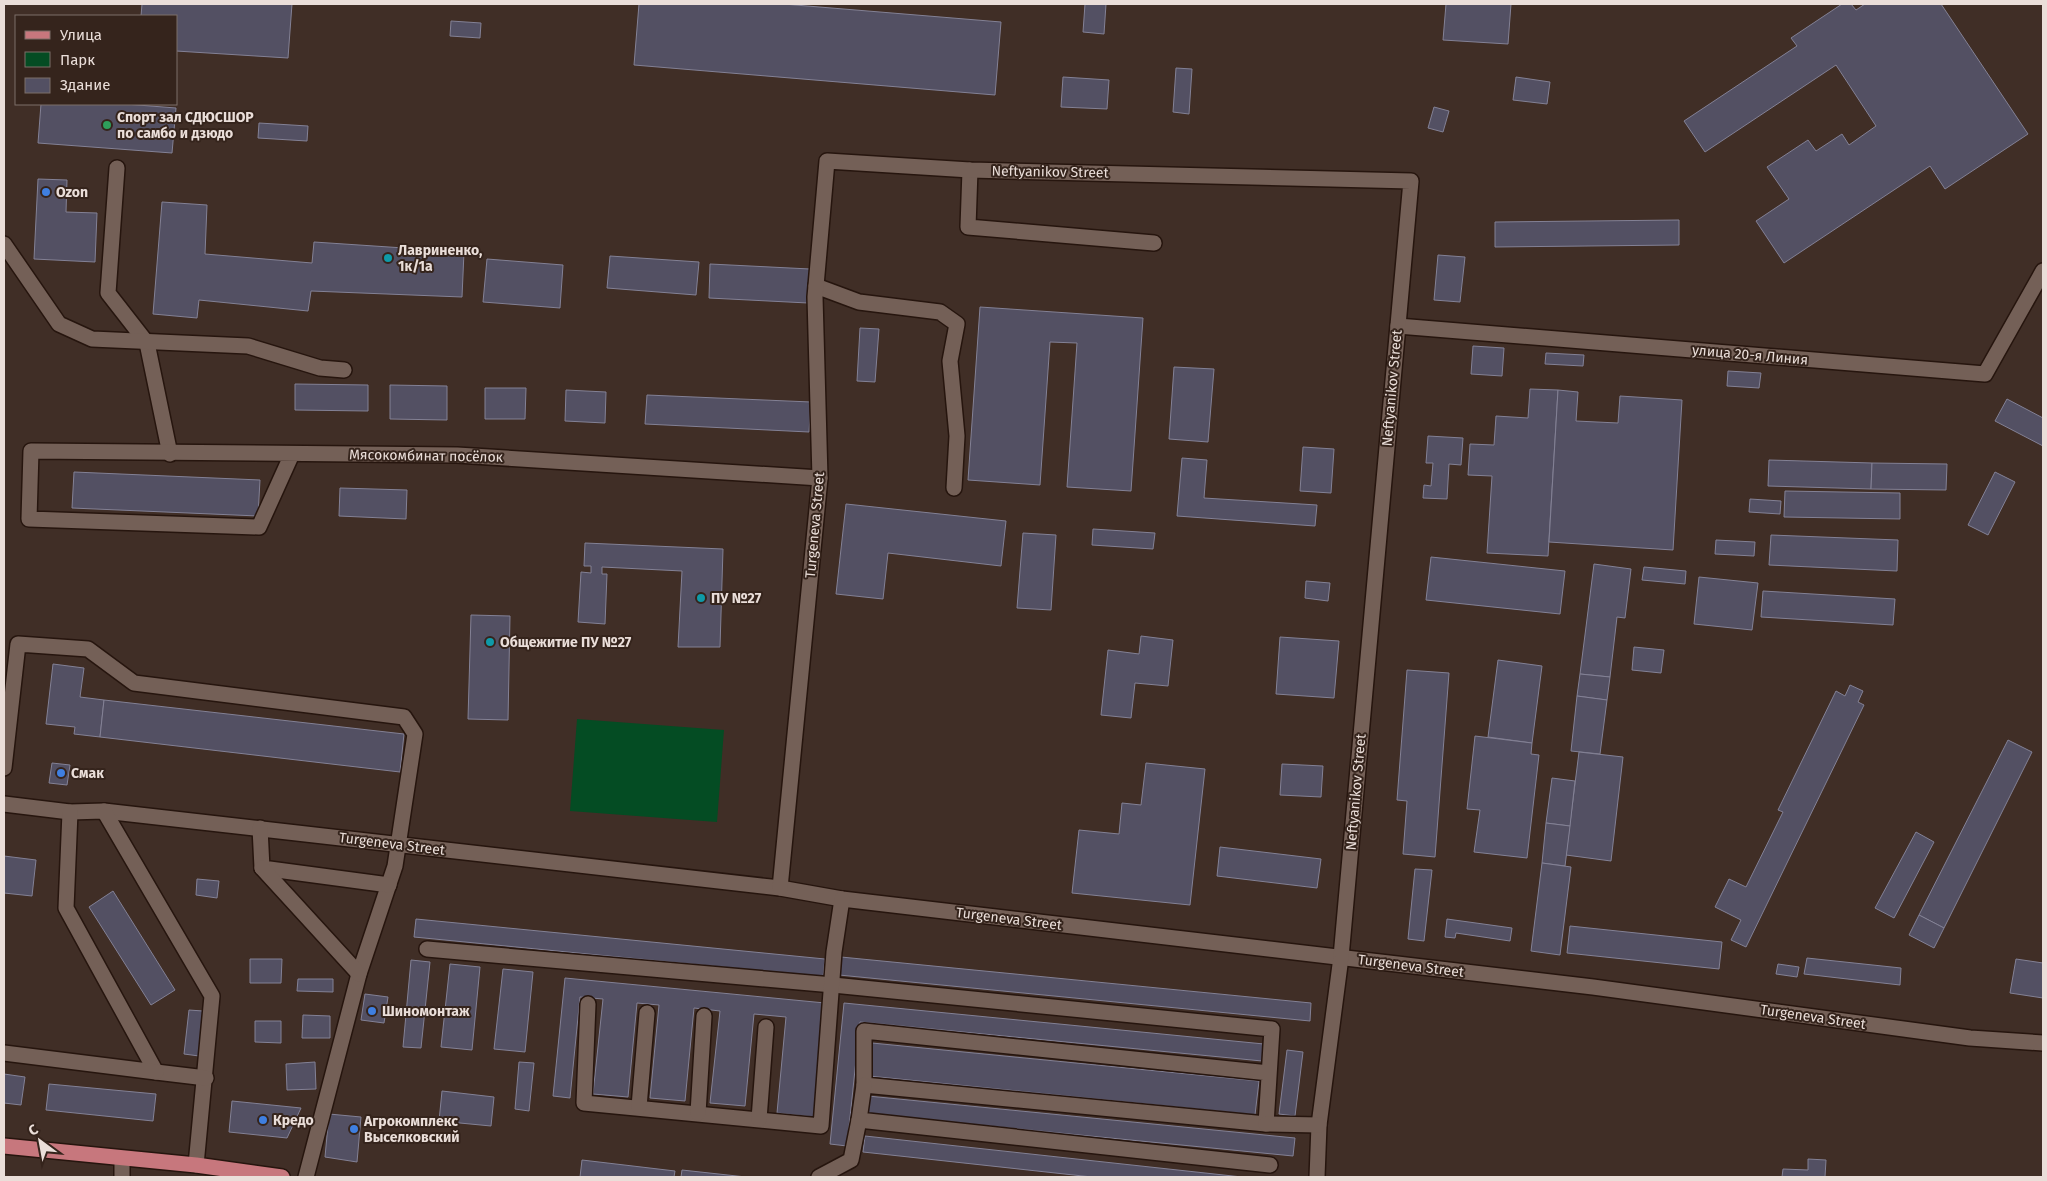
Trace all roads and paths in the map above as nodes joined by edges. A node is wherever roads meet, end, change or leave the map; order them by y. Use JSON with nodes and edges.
{"nodes":[{"id":1,"x":827,"y":160,"type":"joint"},
{"id":2,"x":117,"y":168,"type":"dead end"},
{"id":3,"x":970,"y":170,"type":"junction"},
{"id":4,"x":1154,"y":243,"type":"dead end"},
{"id":5,"x":4,"y":244,"type":"edge"},
{"id":6,"x":2043,"y":271,"type":"edge"},
{"id":7,"x":816,"y":286,"type":"junction"},
{"id":8,"x":1398,"y":326,"type":"junction"},
{"id":9,"x":147,"y":343,"type":"junction"},
{"id":10,"x":344,"y":370,"type":"dead end"},
{"id":11,"x":170,"y":454,"type":"junction"},
{"id":12,"x":292,"y":454,"type":"junction"},
{"id":13,"x":820,"y":478,"type":"junction"},
{"id":14,"x":954,"y":488,"type":"dead end"},
{"id":15,"x":4,"y":768,"type":"edge"},
{"id":16,"x":4,"y":804,"type":"edge"},
{"id":17,"x":104,"y":810,"type":"junction"},
{"id":18,"x":70,"y":812,"type":"junction"},
{"id":19,"x":260,"y":828,"type":"junction"},
{"id":20,"x":399,"y":846,"type":"junction"},
{"id":21,"x":262,"y":868,"type":"junction"},
{"id":22,"x":389,"y":884,"type":"junction"},
{"id":23,"x":780,"y":888,"type":"junction"},
{"id":24,"x":842,"y":899,"type":"junction"},
{"id":25,"x":426,"y":949,"type":"dead end"},
{"id":26,"x":1341,"y":957,"type":"junction"},
{"id":27,"x":359,"y":974,"type":"junction"},
{"id":28,"x":833,"y":985,"type":"junction"},
{"id":29,"x":588,"y":1004,"type":"dead end"},
{"id":30,"x":647,"y":1013,"type":"dead end"},
{"id":31,"x":704,"y":1016,"type":"dead end"},
{"id":32,"x":766,"y":1027,"type":"dead end"},
{"id":33,"x":2043,"y":1043,"type":"edge"},
{"id":34,"x":4,"y":1053,"type":"edge"},
{"id":35,"x":156,"y":1072,"type":"junction"},
{"id":36,"x":1269,"y":1072,"type":"junction"},
{"id":37,"x":206,"y":1078,"type":"junction"},
{"id":38,"x":864,"y":1085,"type":"junction"},
{"id":39,"x":639,"y":1107,"type":"junction"},
{"id":40,"x":698,"y":1113,"type":"junction"},
{"id":41,"x":760,"y":1119,"type":"junction"},
{"id":42,"x":859,"y":1120,"type":"junction"},
{"id":43,"x":1266,"y":1124,"type":"junction"},
{"id":44,"x":1319,"y":1125,"type":"junction"},
{"id":45,"x":4,"y":1146,"type":"edge"},
{"id":46,"x":122,"y":1159,"type":"junction"},
{"id":47,"x":1270,"y":1165,"type":"dead end"},
{"id":48,"x":196,"y":1166,"type":"junction"},
{"id":49,"x":122,"y":1177,"type":"edge"},
{"id":50,"x":282,"y":1177,"type":"edge"},
{"id":51,"x":306,"y":1177,"type":"edge"},
{"id":52,"x":819,"y":1177,"type":"edge"},
{"id":53,"x":1317,"y":1177,"type":"edge"}],
"edges":[{"from":1,"to":3,"type":"street","name":"Neftyanikov Street"},
{"from":1,"to":7,"type":"street","name":"Turgeneva Street"},
{"from":2,"to":9,"type":"street"},
{"from":3,"to":4,"type":"street"},
{"from":3,"to":8,"type":"street","name":"Neftyanikov Street"},
{"from":5,"to":9,"type":"street"},
{"from":6,"to":8,"type":"street","name":"улица 20-я Линия"},
{"from":7,"to":13,"type":"street","name":"Turgeneva Street"},
{"from":7,"to":14,"type":"street"},
{"from":8,"to":26,"type":"street","name":"Neftyanikov Street"},
{"from":9,"to":10,"type":"street"},
{"from":9,"to":11,"type":"street"},
{"from":11,"to":12,"type":"street","name":"Мясокомбинат посёлок"},
{"from":11,"to":12,"type":"street","name":"Мясокомбинат посёлок"},
{"from":12,"to":13,"type":"street","name":"Мясокомбинат посёлок"},
{"from":13,"to":23,"type":"street","name":"Turgeneva Street"},
{"from":15,"to":20,"type":"street"},
{"from":16,"to":18,"type":"street","name":"Turgeneva Street"},
{"from":17,"to":18,"type":"street","name":"Turgeneva Street"},
{"from":17,"to":19,"type":"street","name":"Turgeneva Street"},
{"from":17,"to":37,"type":"street"},
{"from":18,"to":35,"type":"street"},
{"from":19,"to":20,"type":"street","name":"Turgeneva Street"},
{"from":19,"to":21,"type":"street"},
{"from":20,"to":22,"type":"street"},
{"from":20,"to":23,"type":"street","name":"Turgeneva Street"},
{"from":21,"to":22,"type":"street"},
{"from":21,"to":27,"type":"street"},
{"from":22,"to":27,"type":"street"},
{"from":23,"to":24,"type":"street","name":"Turgeneva Street"},
{"from":24,"to":26,"type":"street","name":"Turgeneva Street"},
{"from":24,"to":28,"type":"street"},
{"from":25,"to":28,"type":"street"},
{"from":26,"to":33,"type":"street","name":"Turgeneva Street"},
{"from":26,"to":44,"type":"street","name":"Neftyanikov Street"},
{"from":27,"to":51,"type":"street"},
{"from":28,"to":36,"type":"street"},
{"from":28,"to":41,"type":"street"},
{"from":29,"to":39,"type":"street"},
{"from":30,"to":39,"type":"street"},
{"from":31,"to":40,"type":"street"},
{"from":32,"to":41,"type":"street"},
{"from":34,"to":35,"type":"street"},
{"from":35,"to":37,"type":"street"},
{"from":36,"to":38,"type":"street"},
{"from":36,"to":43,"type":"street"},
{"from":37,"to":48,"type":"street"},
{"from":38,"to":42,"type":"street"},
{"from":38,"to":43,"type":"street"},
{"from":39,"to":40,"type":"street"},
{"from":40,"to":41,"type":"street"},
{"from":42,"to":47,"type":"street"},
{"from":42,"to":52,"type":"street"},
{"from":43,"to":44,"type":"street"},
{"from":44,"to":53,"type":"street","name":"Neftyanikov Street"},
{"from":45,"to":46,"type":"main road"},
{"from":46,"to":48,"type":"main road"},
{"from":46,"to":49,"type":"street"},
{"from":48,"to":50,"type":"main road"}]}
